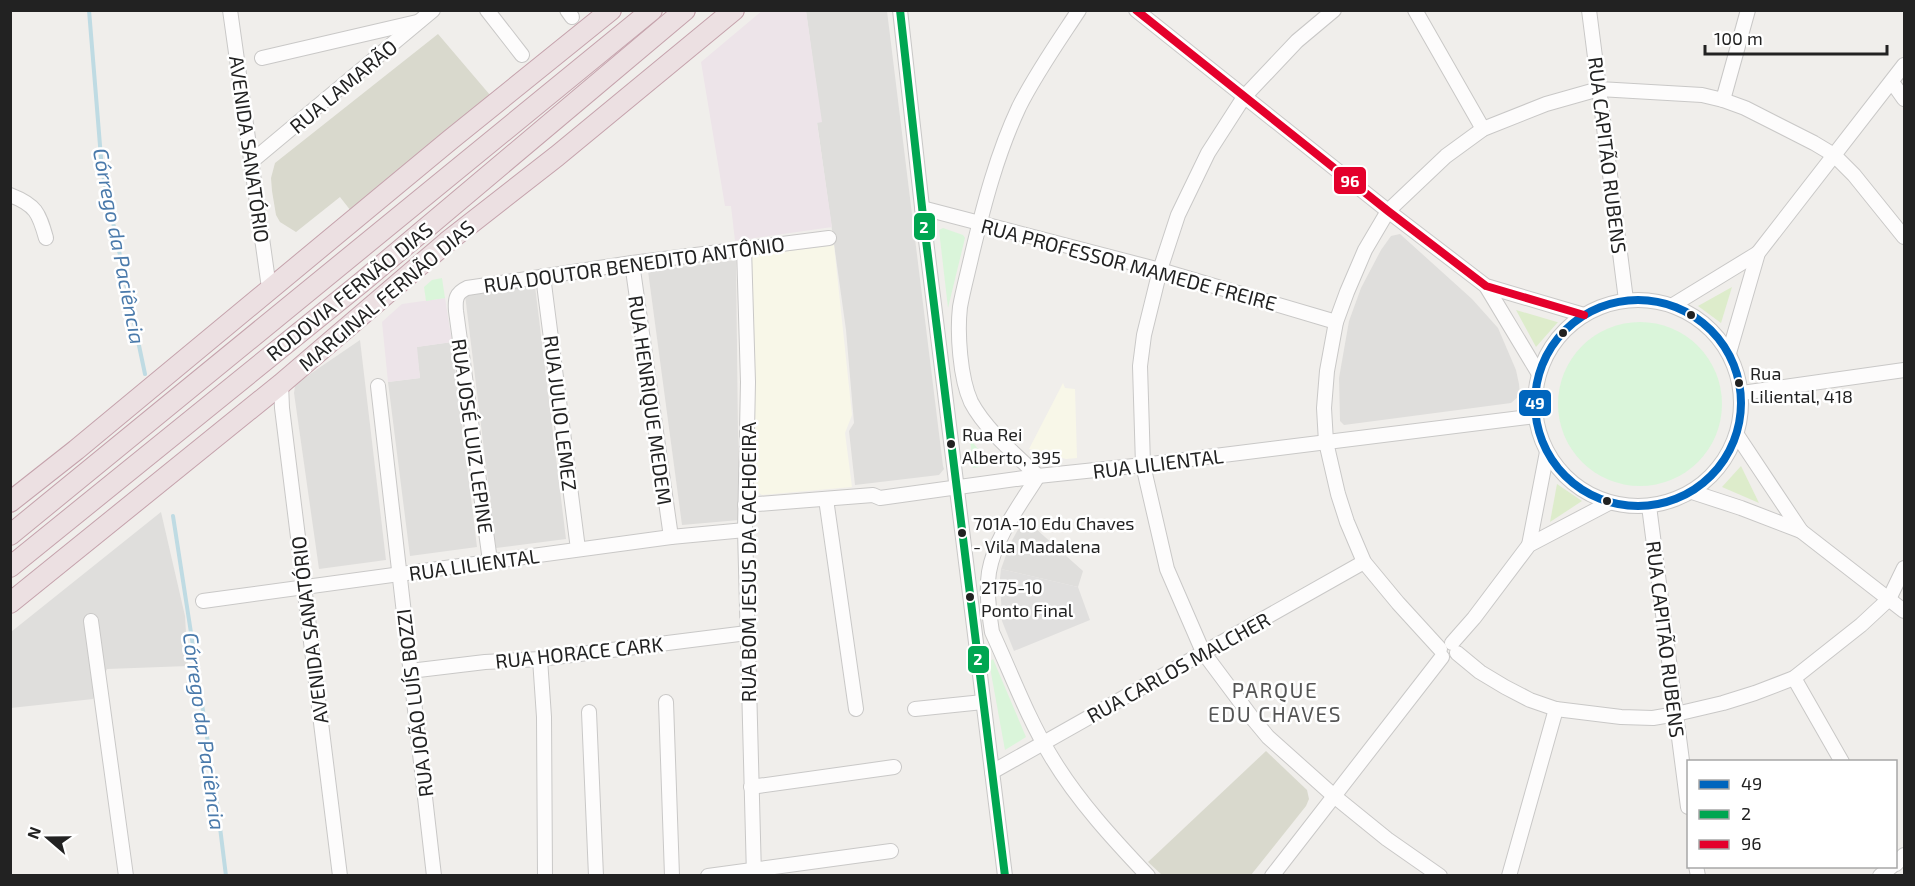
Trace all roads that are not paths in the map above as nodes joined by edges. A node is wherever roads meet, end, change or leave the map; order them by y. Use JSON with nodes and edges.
{"nodes":[{"id":1,"x":230,"y":10,"type":"edge"},
{"id":2,"x":433,"y":10,"type":"edge"},
{"id":3,"x":487,"y":10,"type":"edge"},
{"id":4,"x":611,"y":10,"type":"edge"},
{"id":5,"x":652,"y":10,"type":"edge"},
{"id":6,"x":685,"y":10,"type":"edge"},
{"id":7,"x":734,"y":10,"type":"edge"},
{"id":8,"x":900,"y":10,"type":"edge"},
{"id":9,"x":1079,"y":10,"type":"edge"},
{"id":10,"x":1136,"y":10,"type":"edge"},
{"id":11,"x":1334,"y":10,"type":"edge"},
{"id":12,"x":1415,"y":10,"type":"edge"},
{"id":13,"x":1589,"y":10,"type":"edge"},
{"id":14,"x":1748,"y":10,"type":"edge"},
{"id":15,"x":419,"y":22,"type":"junction"},
{"id":16,"x":522,"y":56,"type":"dead end"},
{"id":17,"x":262,"y":58,"type":"dead end"},
{"id":18,"x":1905,"y":65,"type":"edge"},
{"id":19,"x":1892,"y":82,"type":"junction"},
{"id":20,"x":1599,"y":89,"type":"junction"},
{"id":21,"x":1244,"y":97,"type":"junction"},
{"id":22,"x":1905,"y":99,"type":"edge"},
{"id":23,"x":1723,"y":100,"type":"junction"},
{"id":24,"x":1483,"y":129,"type":"junction"},
{"id":25,"x":1834,"y":155,"type":"junction"},
{"id":26,"x":252,"y":161,"type":"junction"},
{"id":27,"x":10,"y":195,"type":"edge"},
{"id":28,"x":922,"y":208,"type":"junction"},
{"id":29,"x":1388,"y":211,"type":"junction"},
{"id":30,"x":980,"y":223,"type":"junction"},
{"id":31,"x":829,"y":237,"type":"dead end"},
{"id":32,"x":1905,"y":237,"type":"edge"},
{"id":33,"x":46,"y":238,"type":"dead end"},
{"id":34,"x":744,"y":248,"type":"junction"},
{"id":35,"x":1758,"y":254,"type":"junction"},
{"id":36,"x":632,"y":263,"type":"junction"},
{"id":37,"x":1160,"y":270,"type":"junction"},
{"id":38,"x":543,"y":276,"type":"junction"},
{"id":39,"x":1486,"y":286,"type":"junction"},
{"id":40,"x":269,"y":288,"type":"junction"},
{"id":41,"x":1626,"y":300,"type":"junction"},
{"id":42,"x":1673,"y":305,"type":"junction"},
{"id":43,"x":456,"y":310,"type":"joint"},
{"id":44,"x":1584,"y":315,"type":"junction"},
{"id":45,"x":1336,"y":322,"type":"junction"},
{"id":46,"x":1729,"y":353,"type":"junction"},
{"id":47,"x":1905,"y":370,"type":"edge"},
{"id":48,"x":1539,"y":374,"type":"junction"},
{"id":49,"x":280,"y":384,"type":"junction"},
{"id":50,"x":378,"y":386,"type":"dead end"},
{"id":51,"x":1742,"y":393,"type":"junction"},
{"id":52,"x":1536,"y":416,"type":"junction"},
{"id":53,"x":1737,"y":435,"type":"junction"},
{"id":54,"x":1326,"y":442,"type":"junction"},
{"id":55,"x":1547,"y":452,"type":"junction"},
{"id":56,"x":1143,"y":465,"type":"junction"},
{"id":57,"x":1038,"y":476,"type":"junction"},
{"id":58,"x":957,"y":488,"type":"junction"},
{"id":59,"x":1692,"y":492,"type":"junction"},
{"id":60,"x":826,"y":499,"type":"junction"},
{"id":61,"x":10,"y":501,"type":"edge"},
{"id":62,"x":1609,"y":503,"type":"junction"},
{"id":63,"x":745,"y":505,"type":"junction"},
{"id":64,"x":1649,"y":506,"type":"junction"},
{"id":65,"x":745,"y":530,"type":"junction"},
{"id":66,"x":1802,"y":531,"type":"junction"},
{"id":67,"x":10,"y":535,"type":"edge"},
{"id":68,"x":671,"y":537,"type":"junction"},
{"id":69,"x":1529,"y":545,"type":"junction"},
{"id":70,"x":578,"y":549,"type":"junction"},
{"id":71,"x":490,"y":561,"type":"junction"},
{"id":72,"x":1364,"y":562,"type":"junction"},
{"id":73,"x":10,"y":567,"type":"edge"},
{"id":74,"x":1905,"y":568,"type":"edge"},
{"id":75,"x":399,"y":574,"type":"junction"},
{"id":76,"x":304,"y":587,"type":"junction"},
{"id":77,"x":1889,"y":599,"type":"junction"},
{"id":78,"x":203,"y":601,"type":"dead end"},
{"id":79,"x":10,"y":603,"type":"edge"},
{"id":80,"x":1905,"y":611,"type":"edge"},
{"id":81,"x":92,"y":621,"type":"dead end"},
{"id":82,"x":747,"y":633,"type":"junction"},
{"id":83,"x":1203,"y":652,"type":"junction"},
{"id":84,"x":1449,"y":652,"type":"junction"},
{"id":85,"x":540,"y":659,"type":"junction"},
{"id":86,"x":410,"y":671,"type":"junction"},
{"id":87,"x":1794,"y":678,"type":"junction"},
{"id":88,"x":666,"y":702,"type":"dead end"},
{"id":89,"x":982,"y":702,"type":"junction"},
{"id":90,"x":856,"y":709,"type":"dead end"},
{"id":91,"x":915,"y":709,"type":"dead end"},
{"id":92,"x":1556,"y":709,"type":"junction"},
{"id":93,"x":589,"y":712,"type":"dead end"},
{"id":94,"x":1676,"y":714,"type":"junction"},
{"id":95,"x":1043,"y":742,"type":"junction"},
{"id":96,"x":1841,"y":760,"type":"edge"},
{"id":97,"x":894,"y":767,"type":"dead end"},
{"id":98,"x":992,"y":772,"type":"junction"},
{"id":99,"x":752,"y":788,"type":"junction"},
{"id":100,"x":1687,"y":793,"type":"edge"},
{"id":101,"x":1334,"y":796,"type":"junction"},
{"id":102,"x":891,"y":851,"type":"dead end"},
{"id":103,"x":754,"y":873,"type":"edge"},
{"id":104,"x":126,"y":876,"type":"edge"},
{"id":105,"x":340,"y":876,"type":"edge"},
{"id":106,"x":434,"y":876,"type":"edge"},
{"id":107,"x":545,"y":876,"type":"edge"},
{"id":108,"x":596,"y":876,"type":"edge"},
{"id":109,"x":672,"y":876,"type":"edge"},
{"id":110,"x":708,"y":876,"type":"edge"},
{"id":111,"x":1005,"y":876,"type":"edge"},
{"id":112,"x":1148,"y":876,"type":"edge"},
{"id":113,"x":1272,"y":876,"type":"edge"},
{"id":114,"x":1440,"y":876,"type":"edge"},
{"id":115,"x":1509,"y":876,"type":"edge"}],
"edges":[{"from":1,"to":26,"type":"street","name":"AVENIDA SANATÓRIO"},
{"from":2,"to":15,"type":"street","name":"RUA LAMARÃO"},
{"from":3,"to":16,"type":"street"},
{"from":4,"to":40,"type":"highway"},
{"from":5,"to":67,"type":"highway","name":"RODOVIA FERNÃO DIAS"},
{"from":6,"to":73,"type":"highway","name":"RODOVIA FERNÃO DIAS"},
{"from":7,"to":49,"type":"highway","name":"MARGINAL FERNÃO DIAS"},
{"from":8,"to":28,"type":"street"},
{"from":9,"to":30,"type":"street"},
{"from":10,"to":21,"type":"street"},
{"from":11,"to":21,"type":"street"},
{"from":12,"to":24,"type":"street"},
{"from":13,"to":20,"type":"street","name":"RUA CAPITÃO RUBENS"},
{"from":14,"to":23,"type":"street"},
{"from":15,"to":17,"type":"street"},
{"from":15,"to":26,"type":"street","name":"RUA LAMARÃO"},
{"from":18,"to":19,"type":"street"},
{"from":19,"to":22,"type":"street"},
{"from":19,"to":25,"type":"street"},
{"from":20,"to":23,"type":"street"},
{"from":20,"to":24,"type":"street"},
{"from":20,"to":41,"type":"street","name":"RUA CAPITÃO RUBENS"},
{"from":21,"to":29,"type":"street"},
{"from":21,"to":37,"type":"street"},
{"from":23,"to":25,"type":"street"},
{"from":24,"to":29,"type":"street"},
{"from":25,"to":32,"type":"street"},
{"from":25,"to":35,"type":"street"},
{"from":26,"to":40,"type":"street","name":"AVENIDA SANATÓRIO"},
{"from":27,"to":33,"type":"street"},
{"from":28,"to":30,"type":"street","name":"RUA PROFESSOR MAMEDE FREIRE"},
{"from":28,"to":58,"type":"street"},
{"from":29,"to":39,"type":"street"},
{"from":29,"to":45,"type":"street"},
{"from":30,"to":37,"type":"street","name":"RUA PROFESSOR MAMEDE FREIRE"},
{"from":30,"to":57,"type":"street"},
{"from":31,"to":34,"type":"street","name":"RUA DOUTOR BENEDITO ANTÔNIO"},
{"from":34,"to":36,"type":"street","name":"RUA DOUTOR BENEDITO ANTÔNIO"},
{"from":34,"to":63,"type":"street","name":"RUA BOM JESUS DA CACHOEIRA"},
{"from":35,"to":42,"type":"street"},
{"from":35,"to":46,"type":"street"},
{"from":36,"to":38,"type":"street","name":"RUA DOUTOR BENEDITO ANTÔNIO"},
{"from":36,"to":68,"type":"street","name":"RUA HENRIQUE MEDEM"},
{"from":37,"to":45,"type":"street","name":"RUA PROFESSOR MAMEDE FREIRE"},
{"from":37,"to":56,"type":"street"},
{"from":38,"to":43,"type":"street","name":"RUA DOUTOR BENEDITO ANTÔNIO"},
{"from":38,"to":70,"type":"street","name":"RUA JULIO LEMEZ"},
{"from":39,"to":44,"type":"street"},
{"from":39,"to":48,"type":"street"},
{"from":40,"to":61,"type":"highway"},
{"from":41,"to":42,"type":"street"},
{"from":41,"to":44,"type":"street"},
{"from":42,"to":46,"type":"street"},
{"from":43,"to":71,"type":"street","name":"RUA JOSÉ LUIZ LEPINE"},
{"from":44,"to":48,"type":"street"},
{"from":45,"to":54,"type":"street"},
{"from":46,"to":51,"type":"street"},
{"from":47,"to":51,"type":"street"},
{"from":48,"to":52,"type":"street"},
{"from":49,"to":76,"type":"street","name":"AVENIDA SANATÓRIO"},
{"from":49,"to":79,"type":"highway","name":"MARGINAL FERNÃO DIAS"},
{"from":50,"to":75,"type":"street","name":"RUA JOÃO LUÍS BOZZI"},
{"from":51,"to":53,"type":"street"},
{"from":52,"to":54,"type":"street","name":"RUA LILIENTAL"},
{"from":52,"to":55,"type":"street"},
{"from":53,"to":59,"type":"street"},
{"from":53,"to":66,"type":"street"},
{"from":54,"to":56,"type":"street","name":"RUA LILIENTAL"},
{"from":54,"to":72,"type":"street"},
{"from":55,"to":62,"type":"street"},
{"from":55,"to":69,"type":"street"},
{"from":56,"to":57,"type":"street","name":"RUA LILIENTAL"},
{"from":56,"to":83,"type":"street"},
{"from":57,"to":58,"type":"street","name":"RUA LILIENTAL"},
{"from":57,"to":95,"type":"street"},
{"from":58,"to":60,"type":"street","name":"RUA LILIENTAL"},
{"from":58,"to":89,"type":"street"},
{"from":59,"to":64,"type":"street"},
{"from":59,"to":66,"type":"street"},
{"from":60,"to":63,"type":"street","name":"RUA LILIENTAL"},
{"from":60,"to":90,"type":"street"},
{"from":62,"to":64,"type":"street"},
{"from":62,"to":69,"type":"street"},
{"from":63,"to":65,"type":"street","name":"RUA BOM JESUS DA CACHOEIRA"},
{"from":64,"to":94,"type":"street","name":"RUA CAPITÃO RUBENS"},
{"from":65,"to":68,"type":"street","name":"RUA LILIENTAL"},
{"from":65,"to":82,"type":"street","name":"RUA BOM JESUS DA CACHOEIRA"},
{"from":66,"to":77,"type":"street"},
{"from":68,"to":70,"type":"street","name":"RUA LILIENTAL"},
{"from":69,"to":84,"type":"street"},
{"from":70,"to":71,"type":"street","name":"RUA LILIENTAL"},
{"from":71,"to":75,"type":"street","name":"RUA LILIENTAL"},
{"from":72,"to":83,"type":"street","name":"RUA CARLOS MALCHER"},
{"from":72,"to":84,"type":"street"},
{"from":74,"to":77,"type":"street"},
{"from":75,"to":76,"type":"street","name":"RUA LILIENTAL"},
{"from":75,"to":86,"type":"street","name":"RUA JOÃO LUÍS BOZZI"},
{"from":76,"to":78,"type":"street","name":"RUA LILIENTAL"},
{"from":76,"to":105,"type":"street","name":"AVENIDA SANATÓRIO"},
{"from":77,"to":80,"type":"street"},
{"from":77,"to":87,"type":"street"},
{"from":81,"to":104,"type":"street"},
{"from":82,"to":85,"type":"street","name":"RUA HORACE CARK"},
{"from":82,"to":99,"type":"street","name":"RUA BOM JESUS DA CACHOEIRA"},
{"from":83,"to":95,"type":"street","name":"RUA CARLOS MALCHER"},
{"from":83,"to":101,"type":"street"},
{"from":84,"to":92,"type":"street"},
{"from":84,"to":101,"type":"street"},
{"from":85,"to":86,"type":"street","name":"RUA HORACE CARK"},
{"from":85,"to":107,"type":"street"},
{"from":86,"to":106,"type":"street","name":"RUA JOÃO LUÍS BOZZI"},
{"from":87,"to":94,"type":"street"},
{"from":87,"to":96,"type":"street"},
{"from":88,"to":109,"type":"street"},
{"from":89,"to":91,"type":"street"},
{"from":89,"to":98,"type":"street"},
{"from":92,"to":94,"type":"street"},
{"from":92,"to":115,"type":"street"},
{"from":93,"to":108,"type":"street"},
{"from":94,"to":100,"type":"street","name":"RUA CAPITÃO RUBENS"},
{"from":95,"to":98,"type":"street","name":"RUA CARLOS MALCHER"},
{"from":95,"to":112,"type":"street"},
{"from":97,"to":99,"type":"street"},
{"from":98,"to":111,"type":"street"},
{"from":99,"to":103,"type":"street","name":"RUA BOM JESUS DA CACHOEIRA"},
{"from":101,"to":113,"type":"street"},
{"from":101,"to":114,"type":"street"},
{"from":102,"to":103,"type":"street"},
{"from":103,"to":110,"type":"street"}]}
